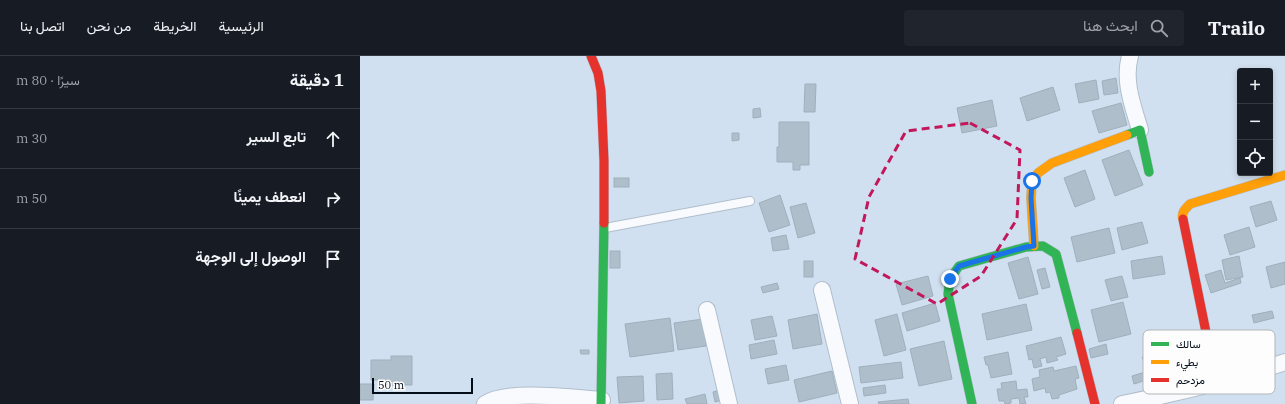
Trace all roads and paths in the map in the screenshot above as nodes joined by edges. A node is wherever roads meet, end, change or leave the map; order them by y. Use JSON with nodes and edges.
{"nodes":[{"id":1,"x":591,"y":56,"type":"edge"},
{"id":2,"x":1130,"y":56,"type":"edge"},
{"id":3,"x":1140,"y":130,"type":"junction"},
{"id":4,"x":1149,"y":172,"type":"dead end"},
{"id":5,"x":1285,"y":175,"type":"edge"},
{"id":6,"x":750,"y":201,"type":"dead end"},
{"id":7,"x":604,"y":228,"type":"junction"},
{"id":8,"x":1034,"y":246,"type":"junction"},
{"id":9,"x":822,"y":290,"type":"dead end"},
{"id":10,"x":707,"y":310,"type":"dead end"},
{"id":11,"x":1206,"y":330,"type":"edge"},
{"id":12,"x":1285,"y":362,"type":"edge"},
{"id":13,"x":1275,"y":365,"type":"edge"},
{"id":14,"x":1170,"y":394,"type":"edge"},
{"id":15,"x":601,"y":402,"type":"edge"},
{"id":16,"x":485,"y":404,"type":"edge"},
{"id":17,"x":729,"y":404,"type":"edge"},
{"id":18,"x":850,"y":404,"type":"edge"},
{"id":19,"x":972,"y":404,"type":"edge"},
{"id":20,"x":1095,"y":404,"type":"edge"},
{"id":21,"x":1122,"y":404,"type":"edge"}],
"edges":[{"from":1,"to":7,"type":"street"},
{"from":2,"to":3,"type":"street"},
{"from":3,"to":4,"type":"street"},
{"from":3,"to":8,"type":"street"},
{"from":5,"to":11,"type":"street"},
{"from":6,"to":7,"type":"lane"},
{"from":7,"to":15,"type":"street"},
{"from":8,"to":19,"type":"street"},
{"from":8,"to":20,"type":"street"},
{"from":9,"to":18,"type":"street"},
{"from":10,"to":17,"type":"street"},
{"from":12,"to":13,"type":"street"},
{"from":14,"to":21,"type":"street"},
{"from":15,"to":16,"type":"street"}]}
